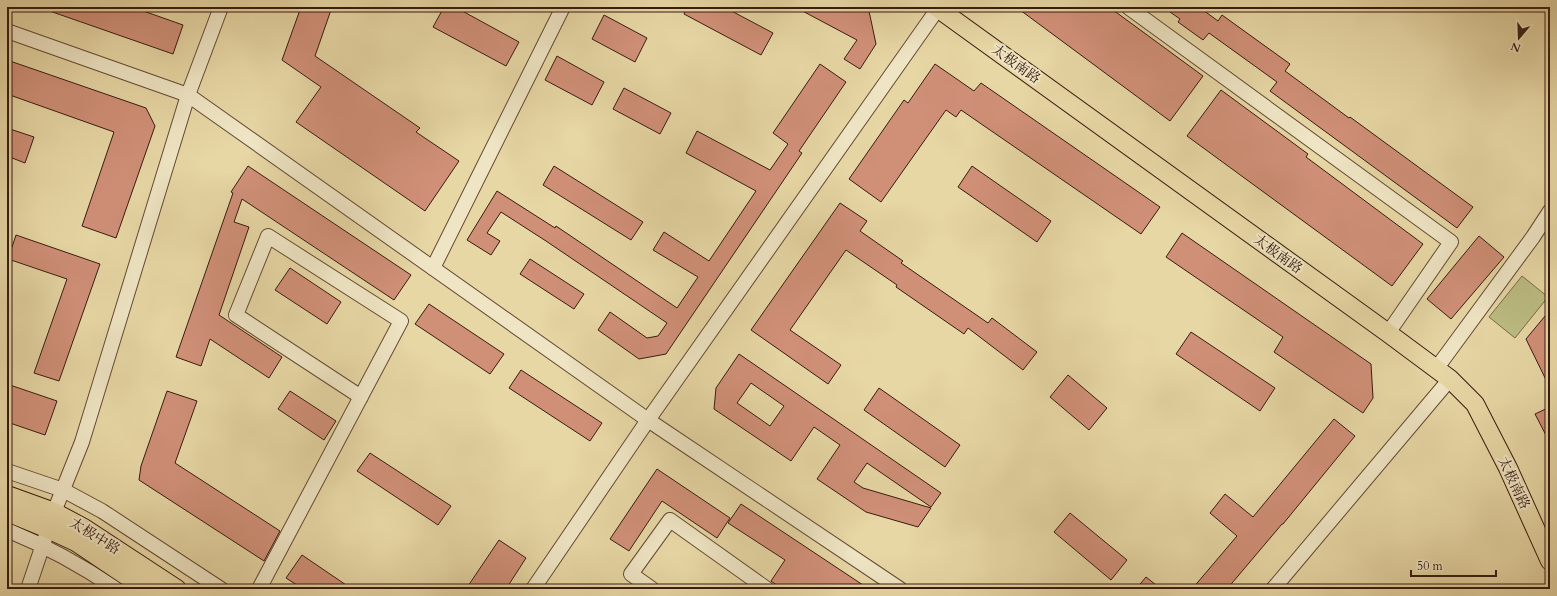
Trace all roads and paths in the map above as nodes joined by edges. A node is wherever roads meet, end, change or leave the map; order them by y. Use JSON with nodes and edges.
{"nodes":[{"id":1,"x":221,"y":7,"type":"edge"},
{"id":2,"x":563,"y":7,"type":"edge"},
{"id":3,"x":938,"y":7,"type":"edge"},
{"id":4,"x":1128,"y":7,"type":"edge"},
{"id":5,"x":7,"y":31,"type":"edge"},
{"id":6,"x":188,"y":95,"type":"junction"},
{"id":7,"x":1550,"y":211,"type":"edge"},
{"id":8,"x":434,"y":268,"type":"junction"},
{"id":9,"x":1388,"y":333,"type":"junction"},
{"id":10,"x":1443,"y":374,"type":"junction"},
{"id":11,"x":361,"y":397,"type":"junction"},
{"id":12,"x":648,"y":420,"type":"junction"},
{"id":13,"x":7,"y":471,"type":"edge"},
{"id":14,"x":63,"y":490,"type":"junction"},
{"id":15,"x":7,"y":495,"type":"edge"},
{"id":16,"x":7,"y":512,"type":"edge"},
{"id":17,"x":48,"y":529,"type":"junction"},
{"id":18,"x":7,"y":530,"type":"edge"},
{"id":19,"x":1550,"y":561,"type":"edge"},
{"id":20,"x":891,"y":587,"type":"edge"},
{"id":21,"x":28,"y":589,"type":"edge"},
{"id":22,"x":116,"y":589,"type":"edge"},
{"id":23,"x":146,"y":589,"type":"edge"},
{"id":24,"x":177,"y":589,"type":"edge"},
{"id":25,"x":221,"y":589,"type":"edge"},
{"id":26,"x":259,"y":589,"type":"edge"},
{"id":27,"x":534,"y":589,"type":"edge"},
{"id":28,"x":652,"y":589,"type":"edge"},
{"id":29,"x":768,"y":589,"type":"edge"},
{"id":30,"x":1272,"y":589,"type":"edge"}],
"edges":[{"from":1,"to":6,"type":"street"},
{"from":2,"to":8,"type":"street"},
{"from":3,"to":9,"type":"main road","name":"太极南路"},
{"from":3,"to":12,"type":"street"},
{"from":4,"to":9,"type":"street"},
{"from":5,"to":6,"type":"street"},
{"from":6,"to":8,"type":"street"},
{"from":6,"to":14,"type":"street"},
{"from":7,"to":10,"type":"street"},
{"from":8,"to":12,"type":"street"},
{"from":9,"to":10,"type":"main road","name":"太极南路"},
{"from":10,"to":19,"type":"main road","name":"太极南路"},
{"from":10,"to":30,"type":"street"},
{"from":11,"to":11,"type":"street"},
{"from":11,"to":26,"type":"street"},
{"from":12,"to":20,"type":"street"},
{"from":12,"to":27,"type":"street"},
{"from":13,"to":14,"type":"street"},
{"from":14,"to":17,"type":"street"},
{"from":14,"to":25,"type":"street"},
{"from":15,"to":17,"type":"main road","name":"太极中路"},
{"from":16,"to":17,"type":"main road","name":"太极中路"},
{"from":17,"to":18,"type":"street"},
{"from":17,"to":21,"type":"street"},
{"from":17,"to":22,"type":"street"},
{"from":17,"to":23,"type":"main road","name":"太极中路"},
{"from":17,"to":24,"type":"main road","name":"太极中路"},
{"from":28,"to":29,"type":"street"}]}
